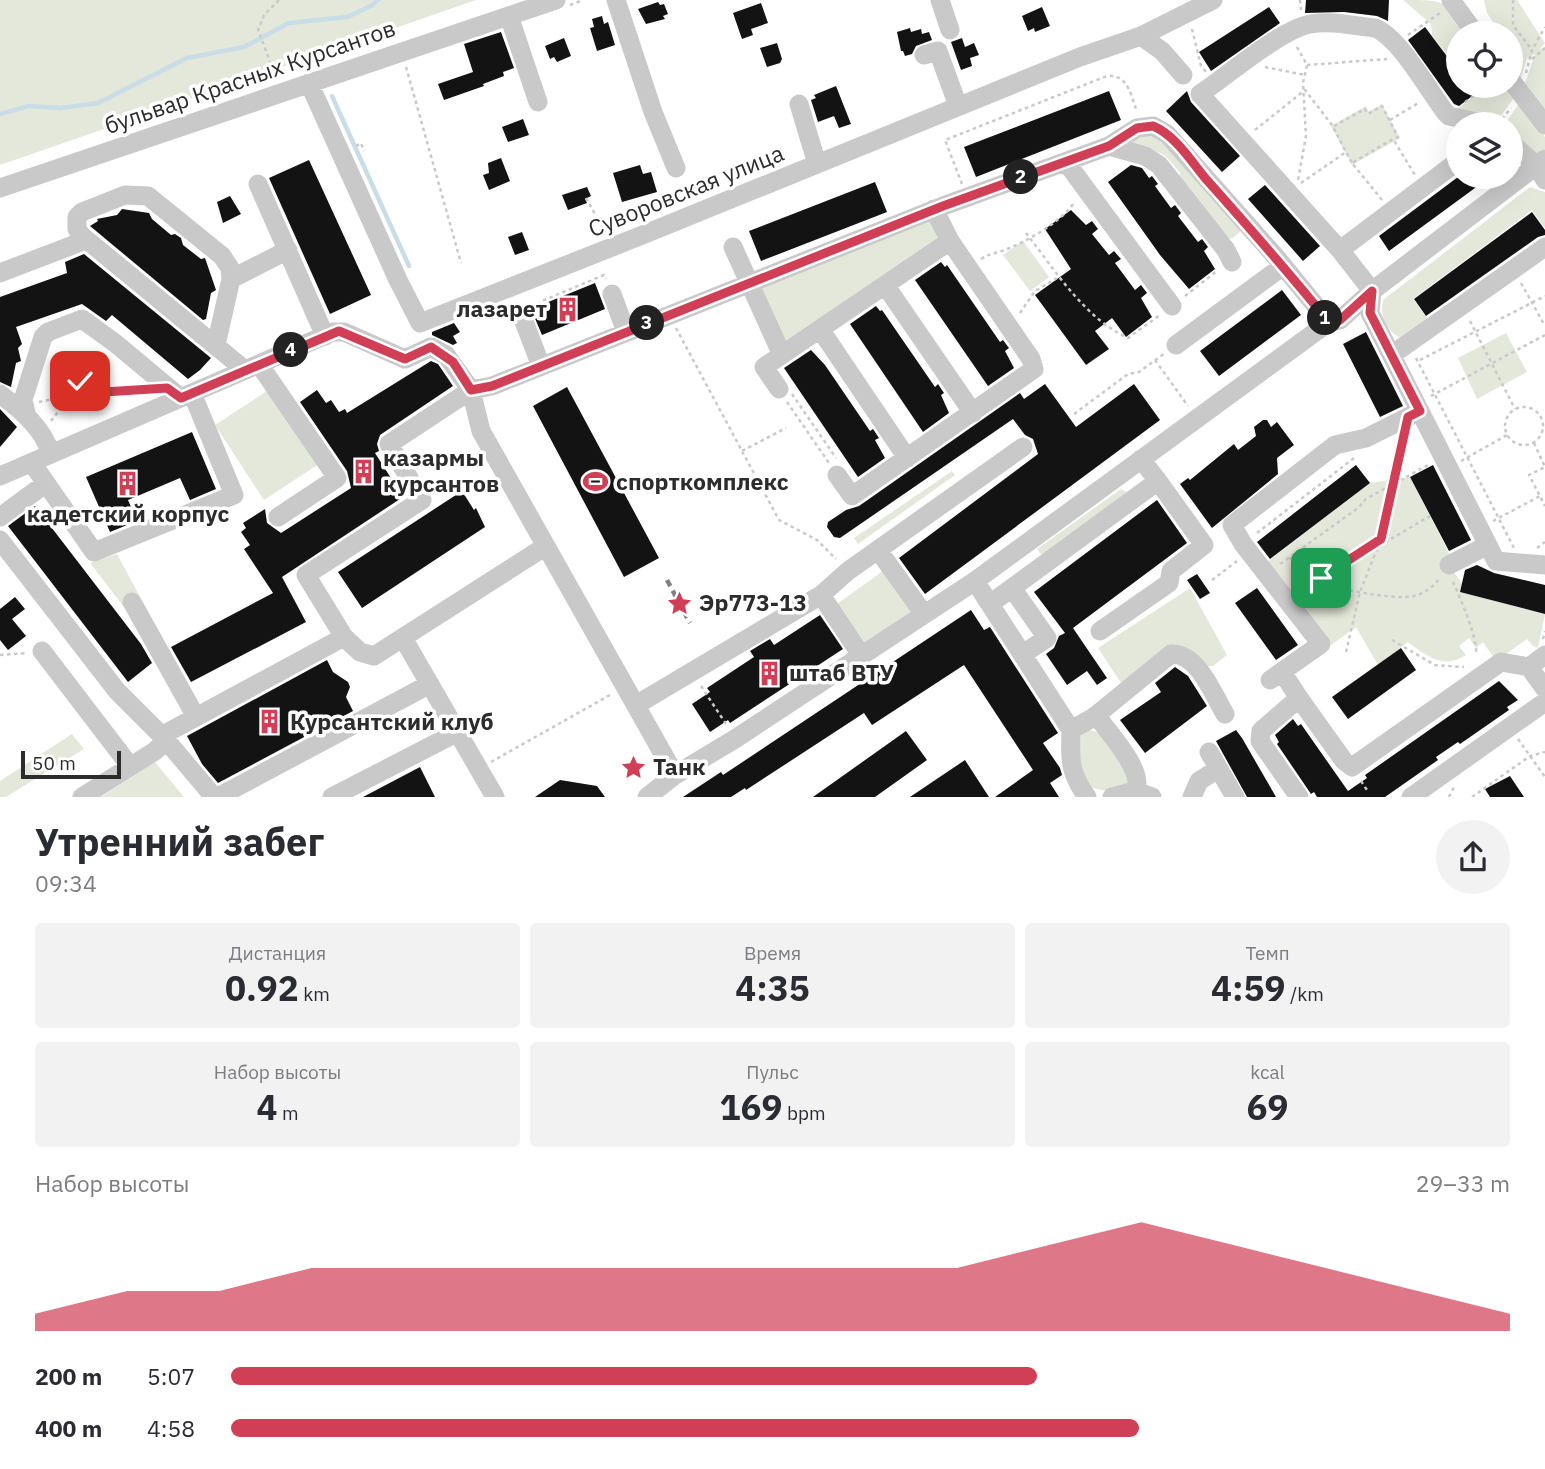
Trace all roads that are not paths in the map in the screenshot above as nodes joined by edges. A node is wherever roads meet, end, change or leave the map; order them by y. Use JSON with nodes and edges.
{"nodes":[{"id":1,"x":556,"y":0,"type":"edge"},
{"id":2,"x":616,"y":0,"type":"edge"},
{"id":3,"x":940,"y":0,"type":"edge"},
{"id":4,"x":1213,"y":0,"type":"edge"},
{"id":5,"x":1456,"y":1,"type":"edge"},
{"id":6,"x":509,"y":16,"type":"junction"},
{"id":7,"x":1468,"y":21,"type":"edge"},
{"id":8,"x":950,"y":30,"type":"dead end"},
{"id":9,"x":1141,"y":36,"type":"junction"},
{"id":10,"x":924,"y":55,"type":"dead end"},
{"id":11,"x":1183,"y":75,"type":"dead end"},
{"id":12,"x":309,"y":83,"type":"junction"},
{"id":13,"x":1523,"y":96,"type":"edge"},
{"id":14,"x":538,"y":102,"type":"dead end"},
{"id":15,"x":799,"y":104,"type":"dead end"},
{"id":16,"x":958,"y":106,"type":"junction"},
{"id":17,"x":1446,"y":112,"type":"edge"},
{"id":18,"x":1545,"y":125,"type":"edge"},
{"id":19,"x":1109,"y":146,"type":"junction"},
{"id":20,"x":1523,"y":153,"type":"edge"},
{"id":21,"x":1066,"y":162,"type":"junction"},
{"id":22,"x":817,"y":164,"type":"junction"},
{"id":23,"x":676,"y":168,"type":"dead end"},
{"id":24,"x":1542,"y":169,"type":"edge"},
{"id":25,"x":1446,"y":170,"type":"edge"},
{"id":26,"x":258,"y":184,"type":"dead end"},
{"id":27,"x":0,"y":188,"type":"edge"},
{"id":28,"x":934,"y":209,"type":"junction"},
{"id":29,"x":1251,"y":228,"type":"junction"},
{"id":30,"x":86,"y":240,"type":"junction"},
{"id":31,"x":950,"y":241,"type":"junction"},
{"id":32,"x":733,"y":247,"type":"dead end"},
{"id":33,"x":1545,"y":247,"type":"edge"},
{"id":34,"x":288,"y":250,"type":"junction"},
{"id":35,"x":1340,"y":250,"type":"junction"},
{"id":36,"x":1283,"y":266,"type":"junction"},
{"id":37,"x":0,"y":273,"type":"edge"},
{"id":38,"x":231,"y":279,"type":"junction"},
{"id":39,"x":748,"y":283,"type":"junction"},
{"id":40,"x":885,"y":285,"type":"junction"},
{"id":41,"x":1372,"y":291,"type":"junction"},
{"id":42,"x":612,"y":294,"type":"road end"},
{"id":43,"x":1172,"y":306,"type":"dead end"},
{"id":44,"x":523,"y":319,"type":"road end"},
{"id":45,"x":1329,"y":322,"type":"junction"},
{"id":46,"x":820,"y":330,"type":"junction"},
{"id":47,"x":626,"y":332,"type":"junction"},
{"id":48,"x":325,"y":336,"type":"junction"},
{"id":49,"x":216,"y":345,"type":"junction"},
{"id":50,"x":1176,"y":345,"type":"road end"},
{"id":51,"x":1397,"y":352,"type":"junction"},
{"id":52,"x":782,"y":355,"type":"junction"},
{"id":53,"x":541,"y":366,"type":"junction"},
{"id":54,"x":252,"y":367,"type":"junction"},
{"id":55,"x":782,"y":386,"type":"road end"},
{"id":56,"x":471,"y":390,"type":"junction"},
{"id":57,"x":180,"y":393,"type":"junction"},
{"id":58,"x":0,"y":394,"type":"edge"},
{"id":59,"x":1415,"y":410,"type":"junction"},
{"id":60,"x":26,"y":411,"type":"junction"},
{"id":61,"x":973,"y":413,"type":"junction"},
{"id":62,"x":1023,"y":447,"type":"dead end"},
{"id":63,"x":51,"y":454,"type":"junction"},
{"id":64,"x":907,"y":458,"type":"junction"},
{"id":65,"x":1141,"y":459,"type":"junction"},
{"id":66,"x":32,"y":463,"type":"junction"},
{"id":67,"x":837,"y":467,"type":"road end"},
{"id":68,"x":0,"y":476,"type":"edge"},
{"id":69,"x":1158,"y":481,"type":"junction"},
{"id":70,"x":45,"y":484,"type":"junction"},
{"id":71,"x":0,"y":517,"type":"edge"},
{"id":72,"x":278,"y":517,"type":"dead end"},
{"id":73,"x":1484,"y":537,"type":"junction"},
{"id":74,"x":0,"y":540,"type":"edge"},
{"id":75,"x":546,"y":546,"type":"junction"},
{"id":76,"x":1021,"y":547,"type":"junction"},
{"id":77,"x":878,"y":550,"type":"junction"},
{"id":78,"x":1545,"y":565,"type":"edge"},
{"id":79,"x":1448,"y":567,"type":"road end"},
{"id":80,"x":1037,"y":570,"type":"junction"},
{"id":81,"x":975,"y":581,"type":"junction"},
{"id":82,"x":1012,"y":589,"type":"junction"},
{"id":83,"x":821,"y":596,"type":"junction"},
{"id":84,"x":132,"y":602,"type":"dead end"},
{"id":85,"x":990,"y":604,"type":"junction"},
{"id":86,"x":924,"y":614,"type":"junction"},
{"id":87,"x":1100,"y":631,"type":"dead end"},
{"id":88,"x":344,"y":637,"type":"junction"},
{"id":89,"x":403,"y":638,"type":"junction"},
{"id":90,"x":42,"y":651,"type":"road end"},
{"id":91,"x":1023,"y":654,"type":"junction"},
{"id":92,"x":1476,"y":654,"type":"road end"},
{"id":93,"x":1545,"y":654,"type":"edge"},
{"id":94,"x":861,"y":655,"type":"junction"},
{"id":95,"x":1529,"y":667,"type":"junction"},
{"id":96,"x":1488,"y":670,"type":"junction"},
{"id":97,"x":430,"y":684,"type":"junction"},
{"id":98,"x":1545,"y":689,"type":"edge"},
{"id":99,"x":1299,"y":698,"type":"junction"},
{"id":100,"x":1545,"y":702,"type":"edge"},
{"id":101,"x":636,"y":705,"type":"junction"},
{"id":102,"x":1225,"y":714,"type":"dead end"},
{"id":103,"x":1096,"y":715,"type":"junction"},
{"id":104,"x":196,"y":717,"type":"junction"},
{"id":105,"x":1071,"y":730,"type":"junction"},
{"id":106,"x":458,"y":732,"type":"junction"},
{"id":107,"x":163,"y":738,"type":"junction"},
{"id":108,"x":130,"y":766,"type":"junction"},
{"id":109,"x":676,"y":775,"type":"junction"},
{"id":110,"x":1143,"y":794,"type":"edge"},
{"id":111,"x":82,"y":797,"type":"edge"},
{"id":112,"x":216,"y":797,"type":"edge"},
{"id":113,"x":332,"y":797,"type":"edge"},
{"id":114,"x":495,"y":797,"type":"edge"},
{"id":115,"x":647,"y":797,"type":"edge"},
{"id":116,"x":1087,"y":797,"type":"edge"},
{"id":117,"x":1112,"y":797,"type":"edge"},
{"id":118,"x":1192,"y":797,"type":"edge"},
{"id":119,"x":1235,"y":797,"type":"edge"},
{"id":120,"x":1299,"y":797,"type":"edge"},
{"id":121,"x":1411,"y":797,"type":"edge"}],
"edges":[{"from":1,"to":6,"type":"street","name":"бульвар Красных Курсантов"},
{"from":2,"to":23,"type":"street"},
{"from":3,"to":8,"type":"street"},
{"from":4,"to":9,"type":"street","name":"Суворовская улица"},
{"from":5,"to":7,"type":"street"},
{"from":6,"to":12,"type":"street","name":"бульвар Красных Курсантов"},
{"from":6,"to":14,"type":"street"},
{"from":9,"to":11,"type":"street"},
{"from":9,"to":16,"type":"street","name":"Суворовская улица"},
{"from":10,"to":16,"type":"street"},
{"from":12,"to":22,"type":"street","name":"Суворовская улица"},
{"from":12,"to":27,"type":"street","name":"бульвар Красных Курсантов"},
{"from":13,"to":18,"type":"street"},
{"from":15,"to":22,"type":"street"},
{"from":16,"to":22,"type":"street","name":"Суворовская улица"},
{"from":17,"to":35,"type":"street"},
{"from":19,"to":21,"type":"street"},
{"from":19,"to":29,"type":"street"},
{"from":19,"to":29,"type":"street"},
{"from":20,"to":24,"type":"street"},
{"from":21,"to":28,"type":"street"},
{"from":21,"to":43,"type":"street"},
{"from":24,"to":41,"type":"street"},
{"from":25,"to":35,"type":"street"},
{"from":26,"to":34,"type":"street"},
{"from":28,"to":31,"type":"street"},
{"from":28,"to":39,"type":"street"},
{"from":29,"to":36,"type":"street"},
{"from":30,"to":37,"type":"street"},
{"from":30,"to":38,"type":"street"},
{"from":30,"to":49,"type":"street"},
{"from":31,"to":40,"type":"street"},
{"from":31,"to":61,"type":"street"},
{"from":32,"to":39,"type":"street"},
{"from":33,"to":51,"type":"street"},
{"from":34,"to":38,"type":"street"},
{"from":34,"to":48,"type":"street"},
{"from":35,"to":41,"type":"street"},
{"from":36,"to":45,"type":"street"},
{"from":36,"to":50,"type":"street"},
{"from":38,"to":49,"type":"street"},
{"from":39,"to":47,"type":"street"},
{"from":39,"to":52,"type":"street"},
{"from":40,"to":46,"type":"street"},
{"from":40,"to":61,"type":"street"},
{"from":41,"to":45,"type":"street"},
{"from":41,"to":51,"type":"street"},
{"from":42,"to":47,"type":"street"},
{"from":44,"to":53,"type":"street"},
{"from":45,"to":65,"type":"street"},
{"from":46,"to":52,"type":"street"},
{"from":46,"to":64,"type":"street"},
{"from":47,"to":53,"type":"street"},
{"from":48,"to":54,"type":"street"},
{"from":48,"to":56,"type":"street"},
{"from":49,"to":54,"type":"street"},
{"from":51,"to":59,"type":"street"},
{"from":52,"to":55,"type":"street"},
{"from":53,"to":56,"type":"street"},
{"from":54,"to":57,"type":"street"},
{"from":54,"to":72,"type":"street"},
{"from":56,"to":75,"type":"street"},
{"from":56,"to":88,"type":"street"},
{"from":57,"to":60,"type":"street"},
{"from":57,"to":63,"type":"street"},
{"from":57,"to":70,"type":"street"},
{"from":58,"to":60,"type":"street"},
{"from":59,"to":73,"type":"street"},
{"from":59,"to":99,"type":"street"},
{"from":60,"to":63,"type":"street"},
{"from":61,"to":64,"type":"street"},
{"from":62,"to":77,"type":"street"},
{"from":63,"to":66,"type":"street"},
{"from":64,"to":67,"type":"street"},
{"from":65,"to":69,"type":"street"},
{"from":65,"to":76,"type":"street"},
{"from":66,"to":68,"type":"street"},
{"from":66,"to":70,"type":"street"},
{"from":69,"to":80,"type":"street"},
{"from":69,"to":87,"type":"street"},
{"from":70,"to":71,"type":"street"},
{"from":73,"to":78,"type":"street"},
{"from":73,"to":79,"type":"street"},
{"from":74,"to":107,"type":"street"},
{"from":75,"to":89,"type":"street"},
{"from":75,"to":101,"type":"street"},
{"from":76,"to":80,"type":"street"},
{"from":76,"to":81,"type":"street"},
{"from":77,"to":83,"type":"street"},
{"from":77,"to":86,"type":"street"},
{"from":80,"to":82,"type":"street"},
{"from":81,"to":85,"type":"street"},
{"from":81,"to":86,"type":"street"},
{"from":82,"to":85,"type":"street"},
{"from":82,"to":91,"type":"street"},
{"from":83,"to":94,"type":"street"},
{"from":83,"to":101,"type":"street"},
{"from":84,"to":104,"type":"street"},
{"from":85,"to":91,"type":"street"},
{"from":86,"to":94,"type":"street"},
{"from":88,"to":89,"type":"street"},
{"from":88,"to":104,"type":"street"},
{"from":89,"to":97,"type":"street"},
{"from":90,"to":108,"type":"street"},
{"from":91,"to":105,"type":"street"},
{"from":92,"to":96,"type":"street"},
{"from":93,"to":95,"type":"street"},
{"from":94,"to":109,"type":"street"},
{"from":95,"to":96,"type":"street"},
{"from":95,"to":98,"type":"street"},
{"from":96,"to":99,"type":"street"},
{"from":97,"to":106,"type":"street"},
{"from":97,"to":112,"type":"street"},
{"from":99,"to":120,"type":"street"},
{"from":100,"to":121,"type":"street"},
{"from":101,"to":109,"type":"street"},
{"from":102,"to":103,"type":"street"},
{"from":103,"to":105,"type":"street"},
{"from":103,"to":110,"type":"street"},
{"from":104,"to":107,"type":"street"},
{"from":105,"to":116,"type":"street"},
{"from":106,"to":113,"type":"street"},
{"from":106,"to":114,"type":"street"},
{"from":107,"to":108,"type":"street"},
{"from":107,"to":112,"type":"street"},
{"from":108,"to":111,"type":"street"},
{"from":109,"to":115,"type":"street"},
{"from":110,"to":117,"type":"street"},
{"from":118,"to":119,"type":"street"}]}
